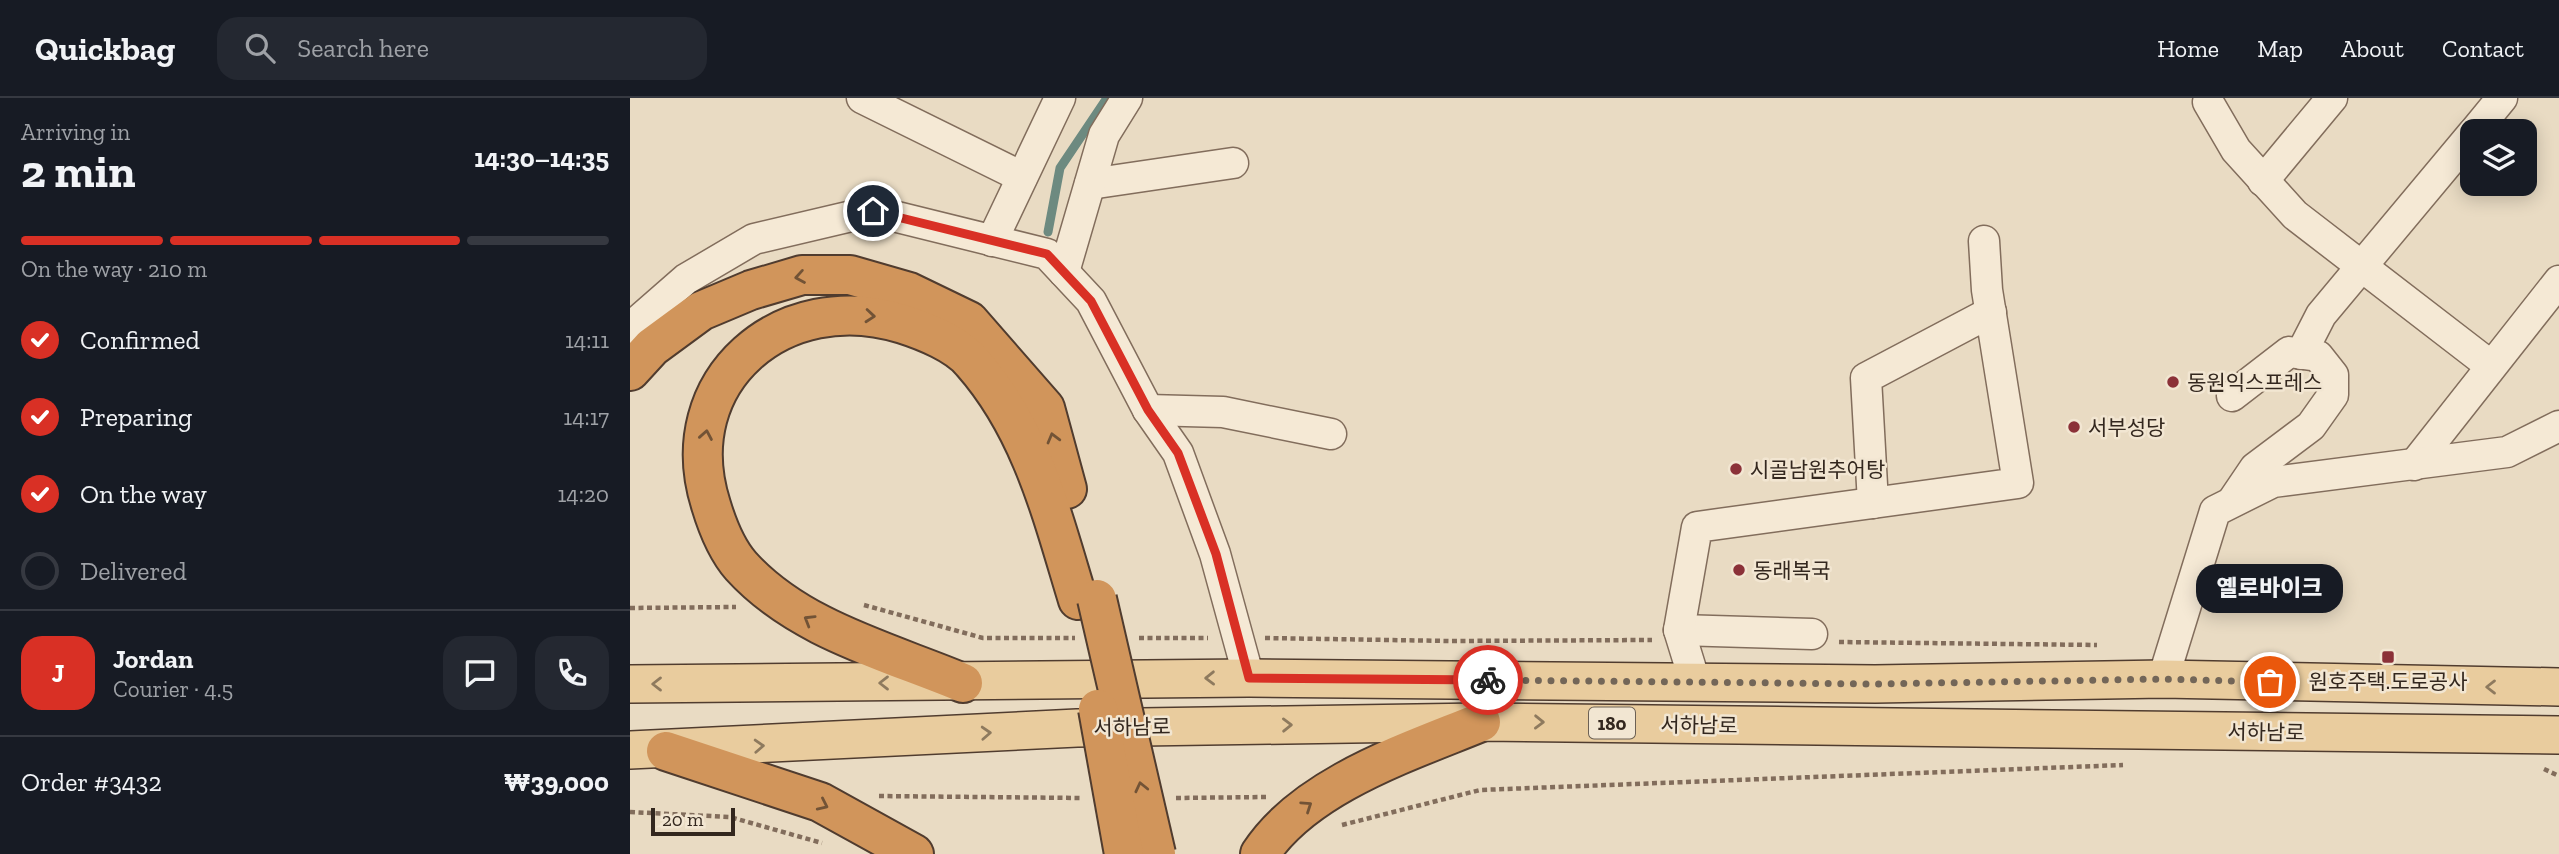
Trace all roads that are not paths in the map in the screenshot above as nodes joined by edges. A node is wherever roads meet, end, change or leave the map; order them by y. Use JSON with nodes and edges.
{"nodes":[{"id":1,"x":862,"y":98,"type":"edge"},
{"id":2,"x":1060,"y":98,"type":"edge"},
{"id":3,"x":1128,"y":98,"type":"edge"},
{"id":4,"x":2332,"y":98,"type":"edge"},
{"id":5,"x":2502,"y":98,"type":"edge"},
{"id":6,"x":2208,"y":102,"type":"dead end"},
{"id":7,"x":2485,"y":119,"type":"edge"},
{"id":8,"x":2460,"y":149,"type":"edge"},
{"id":9,"x":1233,"y":163,"type":"dead end"},
{"id":10,"x":1022,"y":177,"type":"junction"},
{"id":11,"x":2263,"y":181,"type":"junction"},
{"id":12,"x":1090,"y":184,"type":"junction"},
{"id":13,"x":992,"y":241,"type":"junction"},
{"id":14,"x":1984,"y":241,"type":"dead end"},
{"id":15,"x":2362,"y":267,"type":"junction"},
{"id":16,"x":1064,"y":272,"type":"junction"},
{"id":17,"x":2559,"y":281,"type":"edge"},
{"id":18,"x":1991,"y":312,"type":"junction"},
{"id":19,"x":630,"y":328,"type":"edge"},
{"id":20,"x":2301,"y":354,"type":"junction"},
{"id":21,"x":2491,"y":366,"type":"junction"},
{"id":22,"x":630,"y":372,"type":"edge"},
{"id":23,"x":2232,"y":396,"type":"dead end"},
{"id":24,"x":1148,"y":410,"type":"junction"},
{"id":25,"x":2559,"y":426,"type":"edge"},
{"id":26,"x":1331,"y":435,"type":"dead end"},
{"id":27,"x":2414,"y":465,"type":"junction"},
{"id":28,"x":2232,"y":502,"type":"junction"},
{"id":29,"x":1872,"y":503,"type":"junction"},
{"id":30,"x":1088,"y":600,"type":"junction"},
{"id":31,"x":1681,"y":635,"type":"junction"},
{"id":32,"x":1823,"y":638,"type":"road end"},
{"id":33,"x":1249,"y":678,"type":"junction"},
{"id":34,"x":2163,"y":679,"type":"junction"},
{"id":35,"x":1695,"y":682,"type":"junction"},
{"id":36,"x":963,"y":683,"type":"junction"},
{"id":37,"x":630,"y":684,"type":"edge"},
{"id":38,"x":2559,"y":687,"type":"edge"},
{"id":39,"x":1481,"y":722,"type":"junction"},
{"id":40,"x":2559,"y":734,"type":"edge"},
{"id":41,"x":648,"y":751,"type":"edge"},
{"id":42,"x":900,"y":850,"type":"edge"},
{"id":43,"x":1124,"y":854,"type":"edge"},
{"id":44,"x":1156,"y":854,"type":"edge"},
{"id":45,"x":1260,"y":854,"type":"edge"}],
"edges":[{"from":1,"to":10,"type":"street"},
{"from":2,"to":10,"type":"street"},
{"from":3,"to":12,"type":"street"},
{"from":4,"to":11,"type":"street"},
{"from":5,"to":7,"type":"street"},
{"from":6,"to":11,"type":"street"},
{"from":8,"to":15,"type":"street"},
{"from":9,"to":12,"type":"street"},
{"from":10,"to":13,"type":"street"},
{"from":11,"to":15,"type":"street"},
{"from":12,"to":16,"type":"street"},
{"from":13,"to":16,"type":"street"},
{"from":13,"to":19,"type":"street"},
{"from":14,"to":18,"type":"street"},
{"from":15,"to":20,"type":"street"},
{"from":15,"to":21,"type":"street"},
{"from":16,"to":24,"type":"street"},
{"from":17,"to":21,"type":"street"},
{"from":18,"to":29,"type":"street"},
{"from":18,"to":29,"type":"street"},
{"from":20,"to":23,"type":"street"},
{"from":20,"to":28,"type":"street"},
{"from":21,"to":27,"type":"street"},
{"from":30,"to":22,"type":"highway","one_way":true},
{"from":24,"to":26,"type":"street"},
{"from":24,"to":33,"type":"street"},
{"from":25,"to":27,"type":"street"},
{"from":27,"to":28,"type":"street"},
{"from":28,"to":34,"type":"street"},
{"from":29,"to":31,"type":"street"},
{"from":36,"to":30,"type":"highway","one_way":true},
{"from":30,"to":43,"type":"highway","bridge":true},
{"from":44,"to":30,"type":"highway","one_way":true,"bridge":true},
{"from":31,"to":32,"type":"street"},
{"from":31,"to":35,"type":"street"},
{"from":33,"to":35,"type":"main road","name":"서하남로","number":"180"},
{"from":33,"to":36,"type":"main road","name":"서하남로","number":"180","one_way":true},
{"from":34,"to":35,"type":"main road","name":"서하남로","number":"180"},
{"from":38,"to":34,"type":"main road","name":"서하남로","number":"180","one_way":true},
{"from":36,"to":37,"type":"main road","name":"서하남로","number":"180","one_way":true},
{"from":39,"to":40,"type":"main road","name":"서하남로","number":"180","one_way":true},
{"from":41,"to":39,"type":"main road","name":"서하남로","number":"180","one_way":true},
{"from":45,"to":39,"type":"highway","one_way":true},
{"from":41,"to":42,"type":"highway","one_way":true}]}
